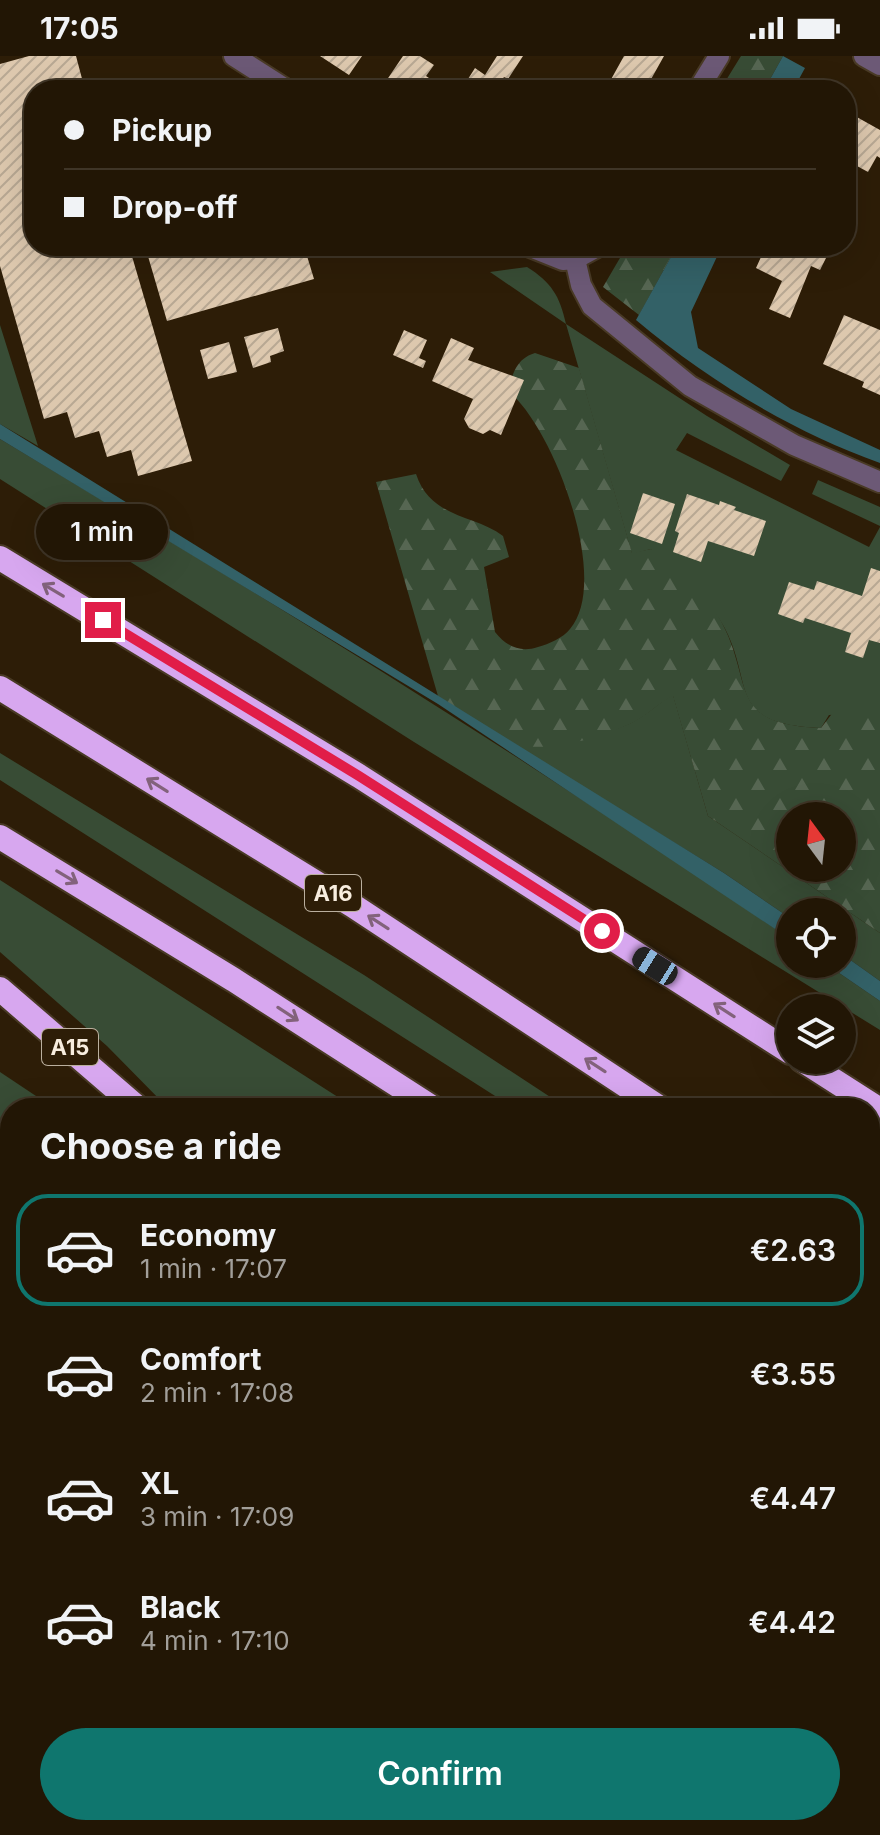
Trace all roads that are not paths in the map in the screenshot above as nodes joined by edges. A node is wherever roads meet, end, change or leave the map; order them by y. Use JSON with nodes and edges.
{"nodes":[{"id":1,"x":234,"y":56,"type":"edge"},
{"id":2,"x":719,"y":56,"type":"edge"},
{"id":3,"x":864,"y":56,"type":"edge"},
{"id":4,"x":880,"y":65,"type":"edge"},
{"id":5,"x":271,"y":80,"type":"edge"},
{"id":6,"x":704,"y":80,"type":"edge"},
{"id":7,"x":553,"y":256,"type":"edge"},
{"id":8,"x":581,"y":256,"type":"edge"},
{"id":9,"x":575,"y":259,"type":"junction"},
{"id":10,"x":880,"y":482,"type":"edge"},
{"id":11,"x":0,"y":558,"type":"edge"},
{"id":12,"x":0,"y":688,"type":"edge"},
{"id":13,"x":0,"y":837,"type":"edge"},
{"id":14,"x":0,"y":989,"type":"edge"},
{"id":15,"x":776,"y":1043,"type":"edge"},
{"id":16,"x":824,"y":1074,"type":"edge"},
{"id":17,"x":126,"y":1098,"type":"edge"},
{"id":18,"x":417,"y":1098,"type":"edge"},
{"id":19,"x":645,"y":1098,"type":"edge"},
{"id":20,"x":861,"y":1098,"type":"edge"}],
"edges":[{"from":1,"to":5,"type":"street"},
{"from":2,"to":6,"type":"street"},
{"from":3,"to":4,"type":"street"},
{"from":7,"to":9,"type":"street"},
{"from":8,"to":9,"type":"street"},
{"from":9,"to":10,"type":"street"},
{"from":15,"to":11,"type":"highway","one_way":true},
{"from":19,"to":12,"type":"highway","number":"A16","one_way":true},
{"from":13,"to":18,"type":"highway","one_way":true},
{"from":14,"to":17,"type":"highway","number":"A15"},
{"from":16,"to":20,"type":"highway"}]}
